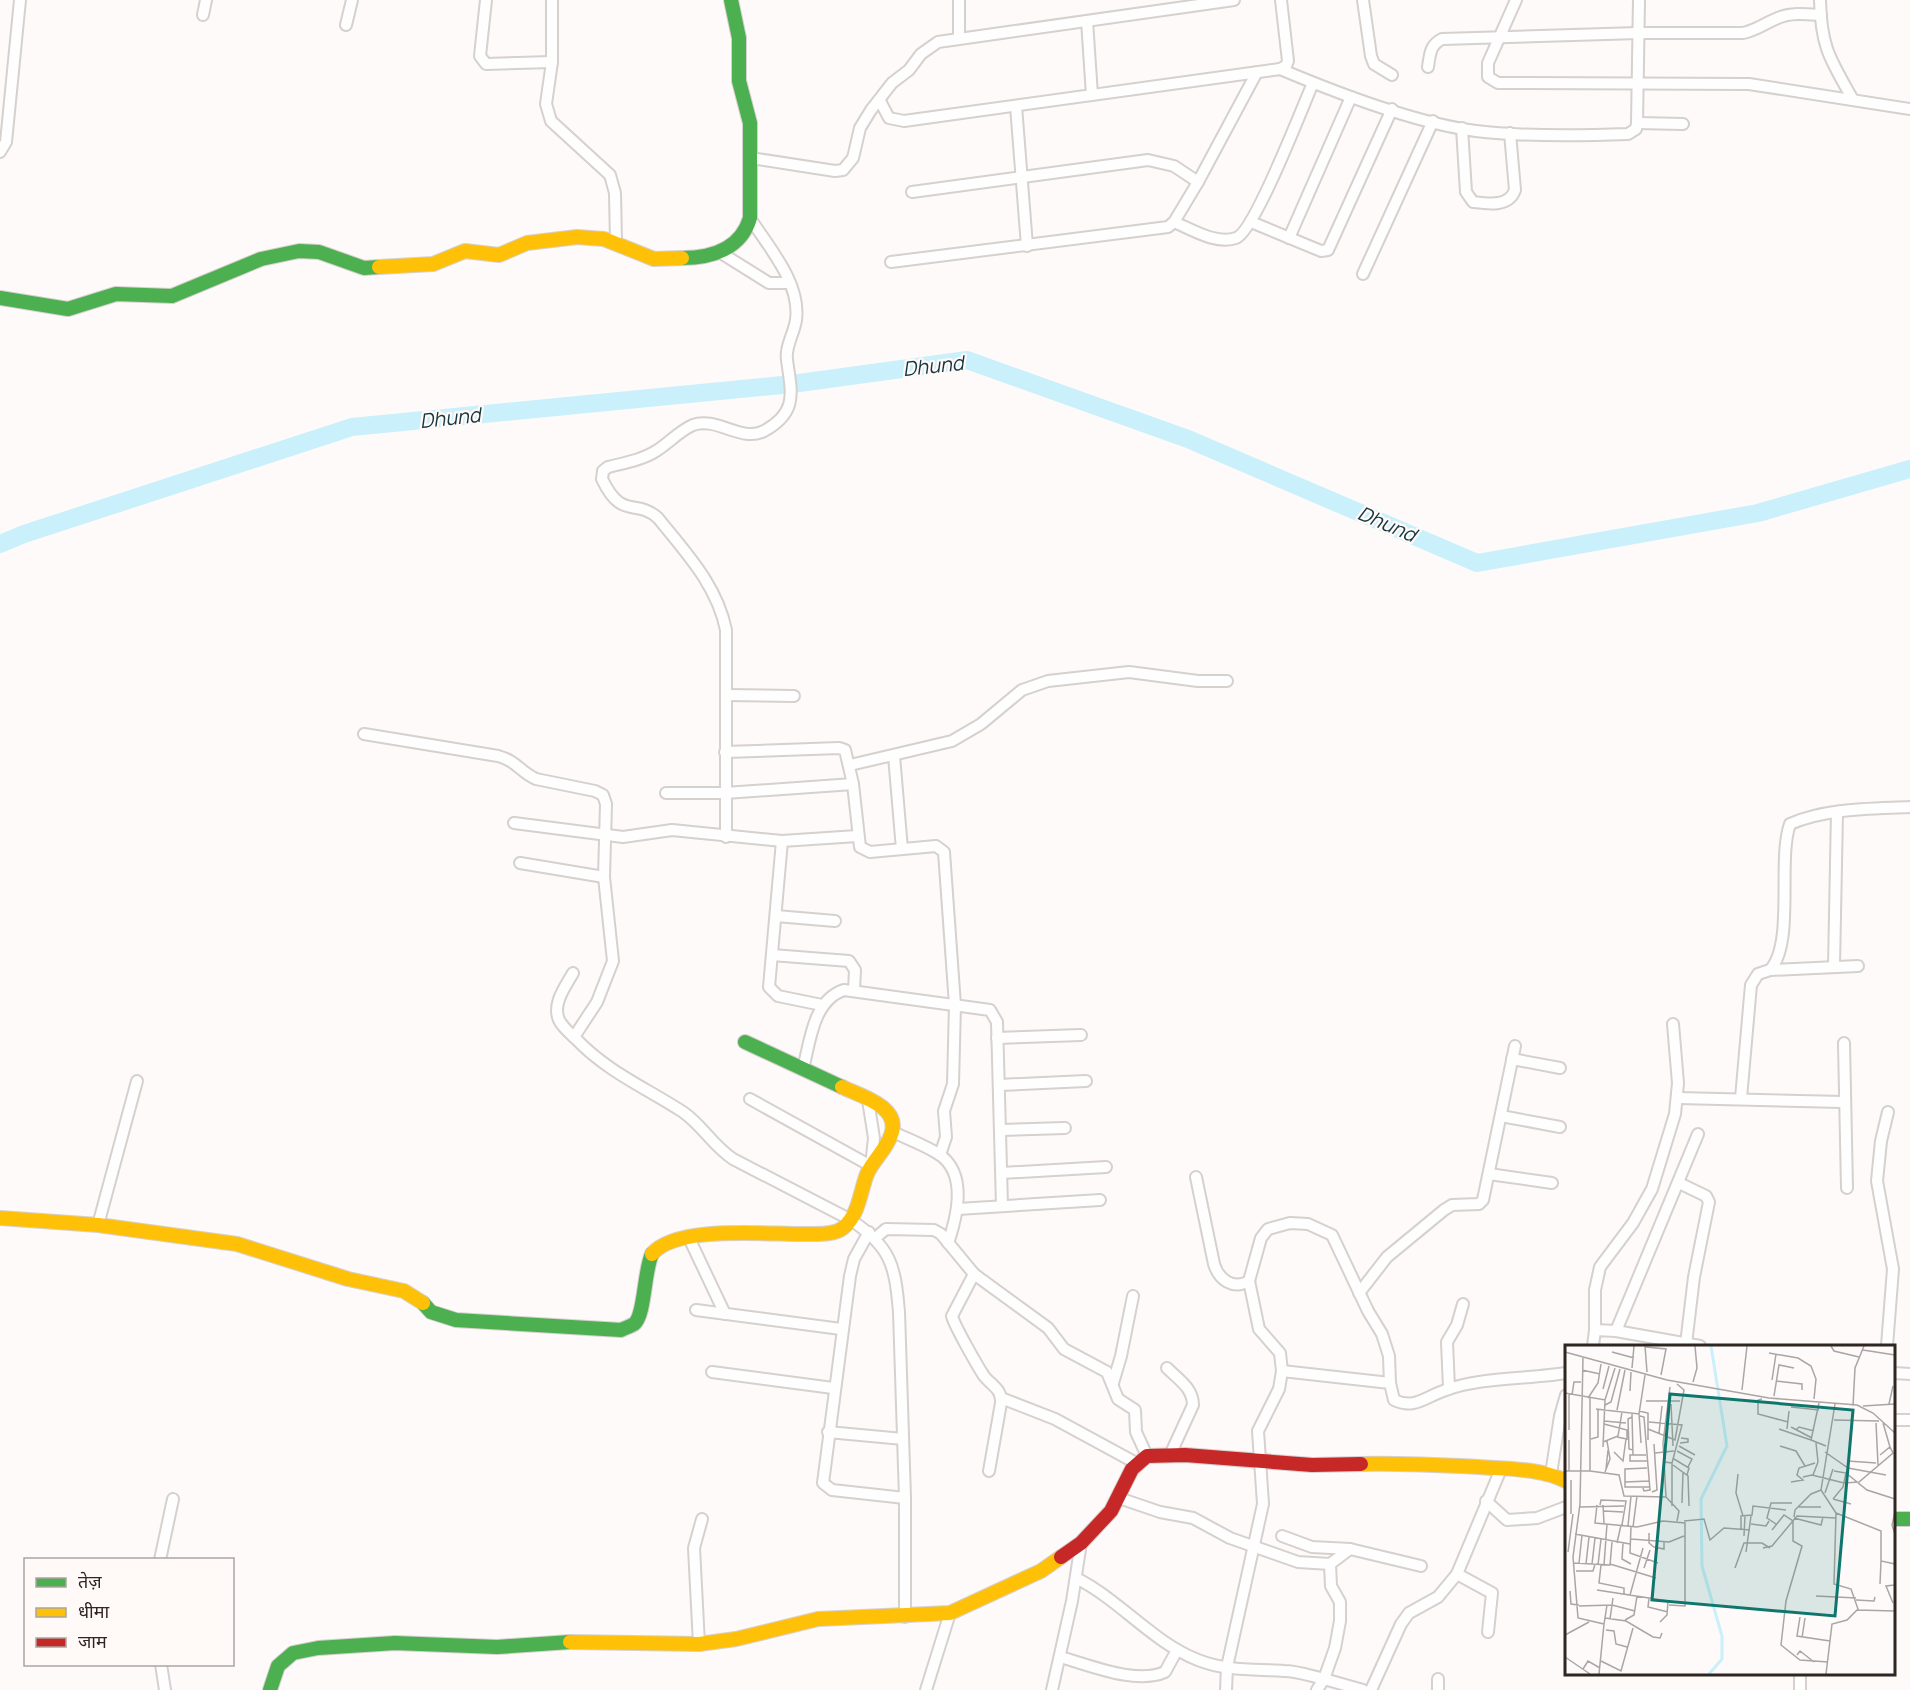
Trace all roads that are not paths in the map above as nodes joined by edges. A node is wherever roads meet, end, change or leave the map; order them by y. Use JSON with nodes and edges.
{"nodes":[{"id":1,"x":20,"y":0,"type":"edge"},
{"id":2,"x":206,"y":0,"type":"edge"},
{"id":3,"x":352,"y":0,"type":"edge"},
{"id":4,"x":486,"y":0,"type":"edge"},
{"id":5,"x":552,"y":0,"type":"edge"},
{"id":6,"x":731,"y":0,"type":"edge"},
{"id":7,"x":959,"y":0,"type":"edge"},
{"id":8,"x":1234,"y":0,"type":"edge"},
{"id":9,"x":1281,"y":0,"type":"edge"},
{"id":10,"x":1363,"y":0,"type":"edge"},
{"id":11,"x":1516,"y":0,"type":"edge"},
{"id":12,"x":1639,"y":0,"type":"edge"},
{"id":13,"x":1820,"y":0,"type":"edge"},
{"id":14,"x":1199,"y":2,"type":"edge"},
{"id":15,"x":203,"y":15,"type":"dead end"},
{"id":16,"x":1821,"y":15,"type":"junction"},
{"id":17,"x":1087,"y":21,"type":"junction"},
{"id":18,"x":346,"y":26,"type":"dead end"},
{"id":19,"x":1638,"y":33,"type":"junction"},
{"id":20,"x":1499,"y":37,"type":"junction"},
{"id":21,"x":959,"y":38,"type":"junction"},
{"id":22,"x":552,"y":62,"type":"junction"},
{"id":23,"x":1428,"y":66,"type":"dead end"},
{"id":24,"x":1280,"y":69,"type":"junction"},
{"id":25,"x":1257,"y":72,"type":"junction"},
{"id":26,"x":1392,"y":75,"type":"dead end"},
{"id":27,"x":1313,"y":83,"type":"junction"},
{"id":28,"x":1637,"y":84,"type":"junction"},
{"id":29,"x":1092,"y":95,"type":"junction"},
{"id":30,"x":1351,"y":97,"type":"junction"},
{"id":31,"x":1852,"y":98,"type":"junction"},
{"id":32,"x":5,"y":99,"type":"edge"},
{"id":33,"x":879,"y":101,"type":"junction"},
{"id":34,"x":1016,"y":106,"type":"junction"},
{"id":35,"x":1392,"y":109,"type":"junction"},
{"id":36,"x":1910,"y":109,"type":"edge"},
{"id":37,"x":1433,"y":121,"type":"junction"},
{"id":38,"x":1637,"y":123,"type":"junction"},
{"id":39,"x":1683,"y":124,"type":"dead end"},
{"id":40,"x":1462,"y":128,"type":"junction"},
{"id":41,"x":1510,"y":133,"type":"junction"},
{"id":42,"x":0,"y":152,"type":"edge"},
{"id":43,"x":751,"y":159,"type":"junction"},
{"id":44,"x":1020,"y":176,"type":"junction"},
{"id":45,"x":1198,"y":182,"type":"junction"},
{"id":46,"x":912,"y":192,"type":"dead end"},
{"id":47,"x":750,"y":218,"type":"junction"},
{"id":48,"x":1174,"y":222,"type":"junction"},
{"id":49,"x":1251,"y":222,"type":"junction"},
{"id":50,"x":1289,"y":238,"type":"junction"},
{"id":51,"x":616,"y":242,"type":"junction"},
{"id":52,"x":1027,"y":246,"type":"junction"},
{"id":53,"x":721,"y":253,"type":"junction"},
{"id":54,"x":891,"y":262,"type":"dead end"},
{"id":55,"x":1363,"y":274,"type":"dead end"},
{"id":56,"x":790,"y":283,"type":"junction"},
{"id":57,"x":0,"y":298,"type":"edge"},
{"id":58,"x":1227,"y":681,"type":"dead end"},
{"id":59,"x":726,"y":695,"type":"junction"},
{"id":60,"x":794,"y":696,"type":"dead end"},
{"id":61,"x":364,"y":734,"type":"dead end"},
{"id":62,"x":725,"y":752,"type":"junction"},
{"id":63,"x":894,"y":756,"type":"junction"},
{"id":64,"x":850,"y":765,"type":"junction"},
{"id":65,"x":853,"y":784,"type":"junction"},
{"id":66,"x":666,"y":793,"type":"dead end"},
{"id":67,"x":725,"y":793,"type":"junction"},
{"id":68,"x":1910,"y":807,"type":"edge"},
{"id":69,"x":1837,"y":812,"type":"junction"},
{"id":70,"x":514,"y":823,"type":"dead end"},
{"id":71,"x":605,"y":836,"type":"junction"},
{"id":72,"x":857,"y":836,"type":"junction"},
{"id":73,"x":726,"y":837,"type":"junction"},
{"id":74,"x":782,"y":841,"type":"junction"},
{"id":75,"x":902,"y":849,"type":"junction"},
{"id":76,"x":520,"y":862,"type":"dead end"},
{"id":77,"x":604,"y":877,"type":"junction"},
{"id":78,"x":776,"y":916,"type":"junction"},
{"id":79,"x":835,"y":921,"type":"dead end"},
{"id":80,"x":772,"y":955,"type":"junction"},
{"id":81,"x":1834,"y":966,"type":"junction"},
{"id":82,"x":1858,"y":966,"type":"dead end"},
{"id":83,"x":1770,"y":970,"type":"junction"},
{"id":84,"x":573,"y":973,"type":"dead end"},
{"id":85,"x":854,"y":990,"type":"junction"},
{"id":86,"x":822,"y":1005,"type":"junction"},
{"id":87,"x":955,"y":1005,"type":"junction"},
{"id":88,"x":1673,"y":1024,"type":"dead end"},
{"id":89,"x":1081,"y":1035,"type":"dead end"},
{"id":90,"x":574,"y":1037,"type":"junction"},
{"id":91,"x":997,"y":1038,"type":"junction"},
{"id":92,"x":745,"y":1042,"type":"dead end"},
{"id":93,"x":1844,"y":1043,"type":"dead end"},
{"id":94,"x":1515,"y":1046,"type":"dead end"},
{"id":95,"x":1512,"y":1059,"type":"junction"},
{"id":96,"x":1560,"y":1068,"type":"dead end"},
{"id":97,"x":803,"y":1069,"type":"junction"},
{"id":98,"x":137,"y":1081,"type":"dead end"},
{"id":99,"x":1086,"y":1081,"type":"dead end"},
{"id":100,"x":999,"y":1085,"type":"junction"},
{"id":101,"x":1678,"y":1098,"type":"junction"},
{"id":102,"x":1741,"y":1098,"type":"junction"},
{"id":103,"x":750,"y":1099,"type":"dead end"},
{"id":104,"x":868,"y":1100,"type":"junction"},
{"id":105,"x":1843,"y":1102,"type":"junction"},
{"id":106,"x":1888,"y":1112,"type":"dead end"},
{"id":107,"x":1501,"y":1116,"type":"junction"},
{"id":108,"x":1560,"y":1127,"type":"dead end"},
{"id":109,"x":1065,"y":1128,"type":"dead end"},
{"id":110,"x":1002,"y":1130,"type":"junction"},
{"id":111,"x":893,"y":1132,"type":"junction"},
{"id":112,"x":1698,"y":1134,"type":"dead end"},
{"id":113,"x":940,"y":1155,"type":"junction"},
{"id":114,"x":871,"y":1166,"type":"junction"},
{"id":115,"x":1106,"y":1167,"type":"dead end"},
{"id":116,"x":1002,"y":1173,"type":"junction"},
{"id":117,"x":1489,"y":1174,"type":"junction"},
{"id":118,"x":1196,"y":1177,"type":"dead end"},
{"id":119,"x":1552,"y":1183,"type":"dead end"},
{"id":120,"x":1678,"y":1183,"type":"junction"},
{"id":121,"x":1847,"y":1188,"type":"dead end"},
{"id":122,"x":1100,"y":1200,"type":"dead end"},
{"id":123,"x":1002,"y":1206,"type":"junction"},
{"id":124,"x":958,"y":1209,"type":"junction"},
{"id":125,"x":853,"y":1214,"type":"junction"},
{"id":126,"x":0,"y":1218,"type":"edge"},
{"id":127,"x":98,"y":1225,"type":"junction"},
{"id":128,"x":878,"y":1233,"type":"junction"},
{"id":129,"x":689,"y":1238,"type":"junction"},
{"id":130,"x":948,"y":1243,"type":"junction"},
{"id":131,"x":974,"y":1274,"type":"junction"},
{"id":132,"x":1249,"y":1281,"type":"junction"},
{"id":133,"x":1359,"y":1293,"type":"junction"},
{"id":134,"x":1133,"y":1296,"type":"dead end"},
{"id":135,"x":1462,"y":1304,"type":"dead end"},
{"id":136,"x":696,"y":1310,"type":"dead end"},
{"id":137,"x":725,"y":1314,"type":"junction"},
{"id":138,"x":841,"y":1329,"type":"junction"},
{"id":139,"x":1595,"y":1330,"type":"junction"},
{"id":140,"x":1616,"y":1331,"type":"junction"},
{"id":141,"x":1686,"y":1344,"type":"junction"},
{"id":142,"x":1593,"y":1345,"type":"edge"},
{"id":143,"x":1691,"y":1345,"type":"edge"},
{"id":144,"x":1887,"y":1345,"type":"edge"},
{"id":145,"x":1167,"y":1368,"type":"dead end"},
{"id":146,"x":1282,"y":1371,"type":"junction"},
{"id":147,"x":712,"y":1372,"type":"dead end"},
{"id":148,"x":1565,"y":1373,"type":"edge"},
{"id":149,"x":1895,"y":1373,"type":"edge"},
{"id":150,"x":1910,"y":1374,"type":"edge"},
{"id":151,"x":1113,"y":1383,"type":"junction"},
{"id":152,"x":1390,"y":1383,"type":"junction"},
{"id":153,"x":833,"y":1388,"type":"junction"},
{"id":154,"x":1449,"y":1388,"type":"junction"},
{"id":155,"x":1001,"y":1398,"type":"junction"},
{"id":156,"x":1565,"y":1398,"type":"edge"},
{"id":157,"x":828,"y":1432,"type":"junction"},
{"id":158,"x":903,"y":1439,"type":"junction"},
{"id":159,"x":1170,"y":1455,"type":"junction"},
{"id":160,"x":1142,"y":1459,"type":"junction"},
{"id":161,"x":1260,"y":1461,"type":"junction"},
{"id":162,"x":1501,"y":1469,"type":"junction"},
{"id":163,"x":989,"y":1471,"type":"dead end"},
{"id":164,"x":1551,"y":1474,"type":"junction"},
{"id":165,"x":1565,"y":1481,"type":"edge"},
{"id":166,"x":905,"y":1498,"type":"junction"},
{"id":167,"x":1119,"y":1498,"type":"junction"},
{"id":168,"x":173,"y":1499,"type":"dead end"},
{"id":169,"x":1486,"y":1501,"type":"junction"},
{"id":170,"x":1565,"y":1506,"type":"edge"},
{"id":171,"x":702,"y":1519,"type":"dead end"},
{"id":172,"x":1282,"y":1536,"type":"dead end"},
{"id":173,"x":1081,"y":1543,"type":"junction"},
{"id":174,"x":1254,"y":1547,"type":"junction"},
{"id":175,"x":1350,"y":1549,"type":"junction"},
{"id":176,"x":160,"y":1558,"type":"edge"},
{"id":177,"x":1330,"y":1563,"type":"junction"},
{"id":178,"x":1421,"y":1566,"type":"dead end"},
{"id":179,"x":1457,"y":1574,"type":"junction"},
{"id":180,"x":1076,"y":1578,"type":"junction"},
{"id":181,"x":950,"y":1613,"type":"junction"},
{"id":182,"x":905,"y":1617,"type":"junction"},
{"id":183,"x":1488,"y":1632,"type":"dead end"},
{"id":184,"x":699,"y":1644,"type":"junction"},
{"id":185,"x":1177,"y":1650,"type":"junction"},
{"id":186,"x":1060,"y":1657,"type":"junction"},
{"id":187,"x":161,"y":1666,"type":"edge"},
{"id":188,"x":1227,"y":1667,"type":"junction"},
{"id":189,"x":1324,"y":1679,"type":"junction"},
{"id":190,"x":165,"y":1690,"type":"edge"},
{"id":191,"x":270,"y":1690,"type":"edge"},
{"id":192,"x":926,"y":1690,"type":"edge"},
{"id":193,"x":1052,"y":1690,"type":"edge"},
{"id":194,"x":1226,"y":1690,"type":"edge"},
{"id":195,"x":1317,"y":1690,"type":"edge"},
{"id":196,"x":1363,"y":1690,"type":"edge"},
{"id":197,"x":1371,"y":1690,"type":"edge"}],
"edges":[{"from":1,"to":32,"type":"street"},
{"from":2,"to":15,"type":"street"},
{"from":3,"to":18,"type":"street"},
{"from":4,"to":22,"type":"street"},
{"from":5,"to":22,"type":"street"},
{"from":6,"to":43,"type":"street"},
{"from":7,"to":21,"type":"street"},
{"from":8,"to":14,"type":"street"},
{"from":9,"to":24,"type":"street"},
{"from":10,"to":26,"type":"street"},
{"from":11,"to":20,"type":"street"},
{"from":12,"to":19,"type":"street"},
{"from":13,"to":16,"type":"street"},
{"from":14,"to":17,"type":"street"},
{"from":16,"to":19,"type":"street"},
{"from":16,"to":31,"type":"street"},
{"from":17,"to":21,"type":"street"},
{"from":17,"to":29,"type":"street"},
{"from":19,"to":20,"type":"street"},
{"from":19,"to":28,"type":"street"},
{"from":20,"to":23,"type":"street"},
{"from":20,"to":28,"type":"street"},
{"from":21,"to":33,"type":"street"},
{"from":22,"to":51,"type":"street"},
{"from":24,"to":25,"type":"street"},
{"from":24,"to":27,"type":"street"},
{"from":25,"to":29,"type":"street"},
{"from":25,"to":45,"type":"street"},
{"from":27,"to":30,"type":"street"},
{"from":27,"to":49,"type":"street"},
{"from":28,"to":31,"type":"street"},
{"from":28,"to":38,"type":"street"},
{"from":29,"to":34,"type":"street"},
{"from":30,"to":35,"type":"street"},
{"from":30,"to":50,"type":"street"},
{"from":31,"to":36,"type":"street"},
{"from":32,"to":42,"type":"street"},
{"from":33,"to":34,"type":"street"},
{"from":33,"to":43,"type":"street"},
{"from":34,"to":44,"type":"street"},
{"from":35,"to":37,"type":"street"},
{"from":35,"to":50,"type":"street"},
{"from":37,"to":40,"type":"street"},
{"from":37,"to":55,"type":"street"},
{"from":38,"to":39,"type":"street"},
{"from":38,"to":41,"type":"street"},
{"from":40,"to":41,"type":"street"},
{"from":40,"to":41,"type":"street"},
{"from":43,"to":47,"type":"street"},
{"from":44,"to":45,"type":"street"},
{"from":44,"to":46,"type":"street"},
{"from":44,"to":52,"type":"street"},
{"from":45,"to":48,"type":"street"},
{"from":47,"to":53,"type":"street"},
{"from":47,"to":56,"type":"street"},
{"from":48,"to":49,"type":"street"},
{"from":48,"to":52,"type":"street"},
{"from":49,"to":50,"type":"street"},
{"from":51,"to":53,"type":"street"},
{"from":51,"to":57,"type":"street"},
{"from":52,"to":54,"type":"street"},
{"from":53,"to":56,"type":"street"},
{"from":56,"to":59,"type":"street"},
{"from":58,"to":63,"type":"street"},
{"from":59,"to":60,"type":"street"},
{"from":59,"to":62,"type":"street"},
{"from":61,"to":71,"type":"street"},
{"from":62,"to":64,"type":"street"},
{"from":62,"to":67,"type":"street"},
{"from":63,"to":64,"type":"street"},
{"from":63,"to":75,"type":"street"},
{"from":64,"to":65,"type":"street"},
{"from":65,"to":67,"type":"street"},
{"from":65,"to":72,"type":"street"},
{"from":66,"to":67,"type":"street"},
{"from":67,"to":73,"type":"street"},
{"from":68,"to":69,"type":"street"},
{"from":69,"to":81,"type":"street"},
{"from":69,"to":83,"type":"street"},
{"from":70,"to":71,"type":"street"},
{"from":71,"to":73,"type":"street"},
{"from":71,"to":77,"type":"street"},
{"from":72,"to":74,"type":"street"},
{"from":72,"to":75,"type":"street"},
{"from":73,"to":74,"type":"street"},
{"from":74,"to":78,"type":"street"},
{"from":75,"to":87,"type":"street"},
{"from":76,"to":77,"type":"street"},
{"from":77,"to":90,"type":"street"},
{"from":78,"to":79,"type":"street"},
{"from":78,"to":80,"type":"street"},
{"from":80,"to":85,"type":"street"},
{"from":80,"to":86,"type":"street"},
{"from":81,"to":82,"type":"street"},
{"from":81,"to":83,"type":"street"},
{"from":83,"to":102,"type":"street"},
{"from":84,"to":90,"type":"street"},
{"from":85,"to":86,"type":"street"},
{"from":85,"to":87,"type":"street"},
{"from":86,"to":97,"type":"street"},
{"from":87,"to":91,"type":"street"},
{"from":87,"to":113,"type":"street"},
{"from":88,"to":101,"type":"street"},
{"from":89,"to":91,"type":"street"},
{"from":90,"to":125,"type":"street"},
{"from":91,"to":100,"type":"street"},
{"from":92,"to":97,"type":"street"},
{"from":93,"to":105,"type":"street"},
{"from":94,"to":95,"type":"street"},
{"from":95,"to":96,"type":"street"},
{"from":95,"to":107,"type":"street"},
{"from":97,"to":104,"type":"street"},
{"from":98,"to":127,"type":"street"},
{"from":99,"to":100,"type":"street"},
{"from":100,"to":110,"type":"street"},
{"from":101,"to":102,"type":"street"},
{"from":101,"to":139,"type":"street"},
{"from":102,"to":105,"type":"street"},
{"from":103,"to":114,"type":"street"},
{"from":104,"to":111,"type":"street"},
{"from":104,"to":114,"type":"street"},
{"from":105,"to":121,"type":"street"},
{"from":106,"to":144,"type":"street"},
{"from":107,"to":108,"type":"street"},
{"from":107,"to":117,"type":"street"},
{"from":109,"to":110,"type":"street"},
{"from":110,"to":116,"type":"street"},
{"from":111,"to":113,"type":"street"},
{"from":111,"to":114,"type":"street"},
{"from":112,"to":120,"type":"street"},
{"from":113,"to":124,"type":"street"},
{"from":114,"to":125,"type":"street"},
{"from":115,"to":116,"type":"street"},
{"from":116,"to":123,"type":"street"},
{"from":117,"to":119,"type":"street"},
{"from":117,"to":133,"type":"street"},
{"from":118,"to":132,"type":"street"},
{"from":120,"to":140,"type":"street"},
{"from":120,"to":141,"type":"street"},
{"from":122,"to":123,"type":"street"},
{"from":123,"to":124,"type":"street"},
{"from":124,"to":130,"type":"street"},
{"from":125,"to":128,"type":"street"},
{"from":125,"to":129,"type":"street"},
{"from":126,"to":127,"type":"street"},
{"from":127,"to":129,"type":"street"},
{"from":128,"to":130,"type":"street"},
{"from":128,"to":138,"type":"street"},
{"from":128,"to":158,"type":"street"},
{"from":129,"to":137,"type":"street"},
{"from":130,"to":131,"type":"street"},
{"from":131,"to":151,"type":"street"},
{"from":131,"to":155,"type":"street"},
{"from":132,"to":133,"type":"street"},
{"from":132,"to":146,"type":"street"},
{"from":133,"to":152,"type":"street"},
{"from":134,"to":151,"type":"street"},
{"from":135,"to":154,"type":"street"},
{"from":136,"to":137,"type":"street"},
{"from":137,"to":138,"type":"street"},
{"from":138,"to":153,"type":"street"},
{"from":139,"to":140,"type":"street"},
{"from":139,"to":142,"type":"street"},
{"from":140,"to":141,"type":"street"},
{"from":141,"to":143,"type":"street"},
{"from":145,"to":159,"type":"street"},
{"from":146,"to":152,"type":"street"},
{"from":146,"to":161,"type":"street"},
{"from":147,"to":153,"type":"street"},
{"from":148,"to":154,"type":"street"},
{"from":149,"to":150,"type":"street"},
{"from":151,"to":160,"type":"street"},
{"from":152,"to":154,"type":"street"},
{"from":153,"to":157,"type":"street"},
{"from":155,"to":160,"type":"street"},
{"from":155,"to":163,"type":"street"},
{"from":156,"to":164,"type":"street"},
{"from":157,"to":158,"type":"street"},
{"from":157,"to":166,"type":"street"},
{"from":158,"to":166,"type":"street"},
{"from":159,"to":160,"type":"street"},
{"from":159,"to":161,"type":"street"},
{"from":160,"to":167,"type":"street"},
{"from":161,"to":162,"type":"street"},
{"from":161,"to":174,"type":"street"},
{"from":162,"to":164,"type":"street"},
{"from":162,"to":169,"type":"street"},
{"from":164,"to":165,"type":"street"},
{"from":166,"to":182,"type":"street"},
{"from":167,"to":173,"type":"street"},
{"from":167,"to":174,"type":"street"},
{"from":168,"to":176,"type":"street"},
{"from":169,"to":170,"type":"street"},
{"from":169,"to":179,"type":"street"},
{"from":171,"to":184,"type":"street"},
{"from":172,"to":175,"type":"street"},
{"from":173,"to":180,"type":"street"},
{"from":173,"to":181,"type":"street"},
{"from":174,"to":177,"type":"street"},
{"from":174,"to":188,"type":"street"},
{"from":175,"to":177,"type":"street"},
{"from":175,"to":178,"type":"street"},
{"from":177,"to":189,"type":"street"},
{"from":179,"to":183,"type":"street"},
{"from":179,"to":197,"type":"street"},
{"from":180,"to":185,"type":"street"},
{"from":180,"to":186,"type":"street"},
{"from":181,"to":182,"type":"street"},
{"from":181,"to":192,"type":"street"},
{"from":182,"to":184,"type":"street"},
{"from":184,"to":191,"type":"street"},
{"from":185,"to":186,"type":"street"},
{"from":185,"to":188,"type":"street"},
{"from":186,"to":193,"type":"street"},
{"from":187,"to":190,"type":"street"},
{"from":188,"to":189,"type":"street"},
{"from":188,"to":194,"type":"street"},
{"from":189,"to":195,"type":"street"},
{"from":189,"to":196,"type":"street"}]}
